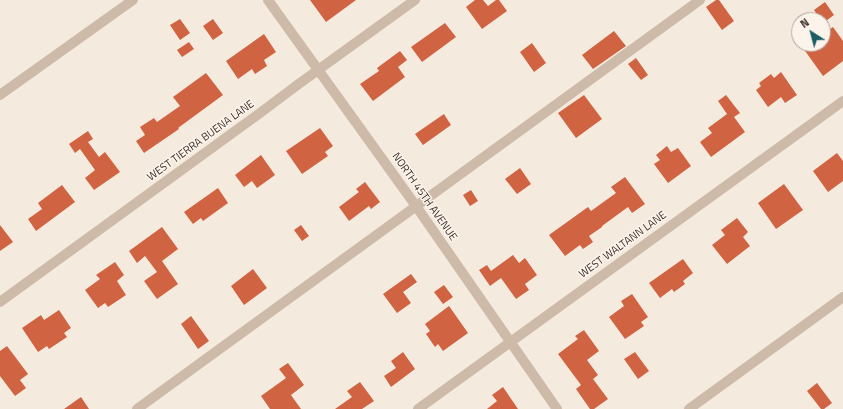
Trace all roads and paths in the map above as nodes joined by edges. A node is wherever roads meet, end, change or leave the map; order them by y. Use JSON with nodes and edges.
{"nodes":[{"id":1,"x":133,"y":0,"type":"edge"},
{"id":2,"x":268,"y":0,"type":"edge"},
{"id":3,"x":415,"y":0,"type":"edge"},
{"id":4,"x":700,"y":0,"type":"edge"},
{"id":5,"x":318,"y":70,"type":"junction"},
{"id":6,"x":0,"y":95,"type":"edge"},
{"id":7,"x":843,"y":101,"type":"edge"},
{"id":8,"x":416,"y":206,"type":"junction"},
{"id":9,"x":843,"y":297,"type":"edge"},
{"id":10,"x":0,"y":302,"type":"edge"},
{"id":11,"x":510,"y":342,"type":"junction"},
{"id":12,"x":137,"y":409,"type":"edge"},
{"id":13,"x":418,"y":409,"type":"edge"},
{"id":14,"x":558,"y":409,"type":"edge"},
{"id":15,"x":689,"y":409,"type":"edge"}],
"edges":[{"from":1,"to":6,"type":"street"},
{"from":2,"to":5,"type":"street","name":"NORTH 45TH AVENUE"},
{"from":3,"to":5,"type":"street","name":"WEST TIERRA BUENA LANE"},
{"from":4,"to":8,"type":"street"},
{"from":5,"to":8,"type":"street","name":"NORTH 45TH AVENUE"},
{"from":5,"to":10,"type":"street","name":"WEST TIERRA BUENA LANE"},
{"from":7,"to":11,"type":"street","name":"WEST WALTANN LANE"},
{"from":8,"to":11,"type":"street","name":"NORTH 45TH AVENUE"},
{"from":8,"to":12,"type":"street"},
{"from":9,"to":15,"type":"street"},
{"from":11,"to":13,"type":"street","name":"WEST WALTANN LANE"},
{"from":11,"to":14,"type":"street","name":"NORTH 45TH AVENUE"}]}
